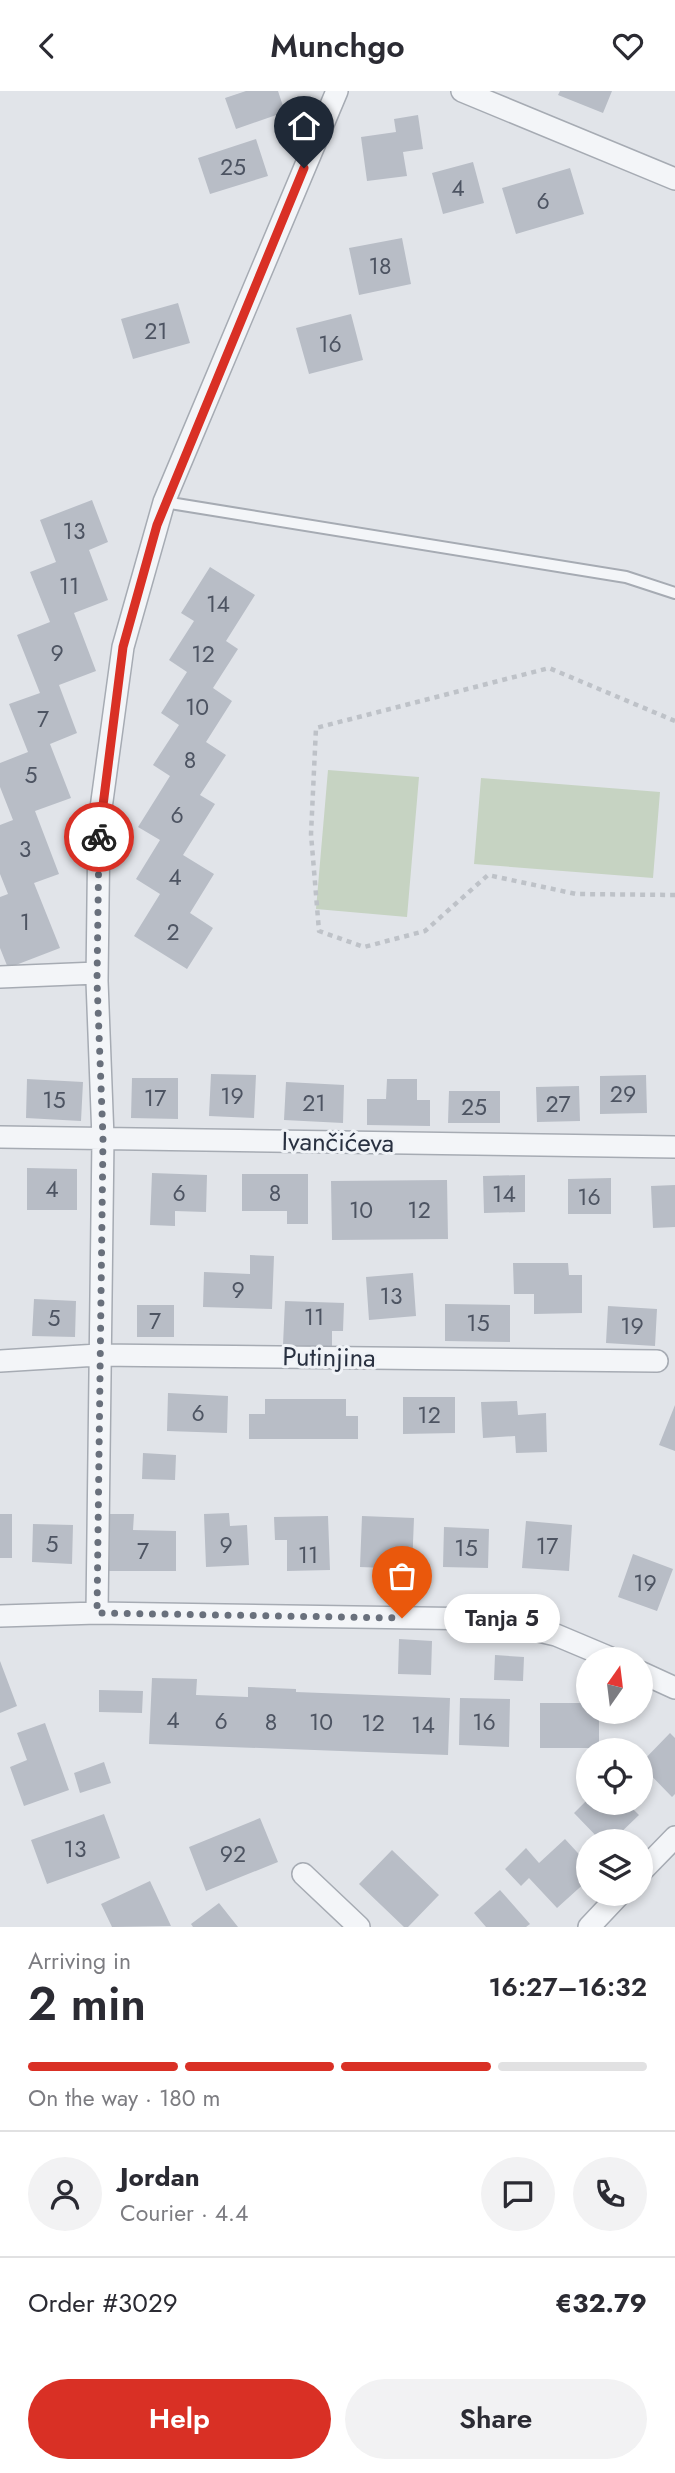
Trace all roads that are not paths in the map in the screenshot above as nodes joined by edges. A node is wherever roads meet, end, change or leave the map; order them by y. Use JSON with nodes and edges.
{"nodes":[{"id":1,"x":337,"y":91,"type":"edge"},
{"id":2,"x":463,"y":91,"type":"edge"},
{"id":3,"x":675,"y":179,"type":"edge"},
{"id":4,"x":164,"y":502,"type":"junction"},
{"id":5,"x":675,"y":593,"type":"edge"},
{"id":6,"x":97,"y":973,"type":"junction"},
{"id":7,"x":0,"y":977,"type":"edge"},
{"id":8,"x":0,"y":1137,"type":"edge"},
{"id":9,"x":103,"y":1138,"type":"junction"},
{"id":10,"x":675,"y":1147,"type":"edge"},
{"id":11,"x":98,"y":1355,"type":"junction"},
{"id":12,"x":0,"y":1360,"type":"edge"},
{"id":13,"x":657,"y":1361,"type":"dead end"},
{"id":14,"x":97,"y":1613,"type":"junction"},
{"id":15,"x":0,"y":1616,"type":"edge"},
{"id":16,"x":584,"y":1647,"type":"edge"},
{"id":17,"x":653,"y":1678,"type":"edge"},
{"id":18,"x":675,"y":1688,"type":"edge"},
{"id":19,"x":675,"y":1837,"type":"edge"},
{"id":20,"x":653,"y":1860,"type":"edge"},
{"id":21,"x":303,"y":1874,"type":"dead end"},
{"id":22,"x":609,"y":1906,"type":"edge"},
{"id":23,"x":359,"y":1927,"type":"edge"},
{"id":24,"x":589,"y":1927,"type":"edge"}],
"edges":[{"from":1,"to":4,"type":"street"},
{"from":2,"to":3,"type":"street"},
{"from":4,"to":5,"type":"lane"},
{"from":4,"to":6,"type":"street"},
{"from":6,"to":7,"type":"street"},
{"from":6,"to":9,"type":"street"},
{"from":8,"to":9,"type":"street","name":"Ivančićeva"},
{"from":9,"to":10,"type":"street","name":"Ivančićeva"},
{"from":9,"to":11,"type":"street"},
{"from":11,"to":12,"type":"street","name":"Putinjina"},
{"from":11,"to":13,"type":"street","name":"Putinjina"},
{"from":11,"to":14,"type":"street"},
{"from":14,"to":15,"type":"street"},
{"from":14,"to":16,"type":"street"},
{"from":17,"to":18,"type":"street"},
{"from":19,"to":20,"type":"street"},
{"from":21,"to":23,"type":"street"},
{"from":22,"to":24,"type":"street"}]}
